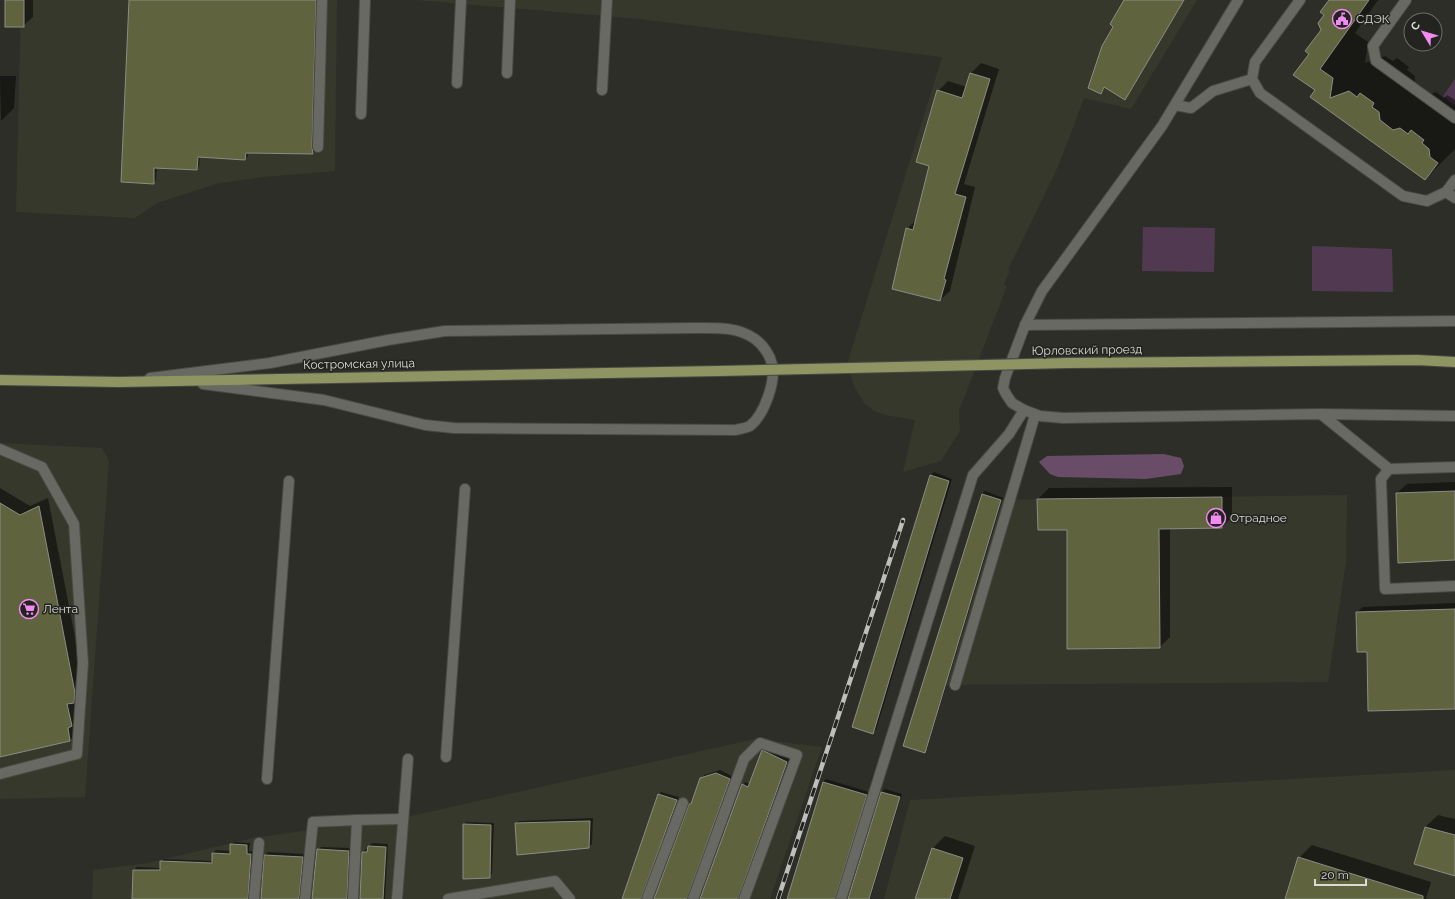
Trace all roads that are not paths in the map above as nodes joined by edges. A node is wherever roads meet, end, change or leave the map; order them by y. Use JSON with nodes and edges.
{"nodes":[{"id":1,"x":322,"y":0,"type":"edge"},
{"id":2,"x":365,"y":0,"type":"edge"},
{"id":3,"x":460,"y":0,"type":"edge"},
{"id":4,"x":510,"y":0,"type":"edge"},
{"id":5,"x":607,"y":0,"type":"edge"},
{"id":6,"x":1238,"y":0,"type":"edge"},
{"id":7,"x":1300,"y":0,"type":"edge"},
{"id":8,"x":1406,"y":0,"type":"edge"},
{"id":9,"x":507,"y":73,"type":"dead end"},
{"id":10,"x":1252,"y":79,"type":"junction"},
{"id":11,"x":457,"y":83,"type":"dead end"},
{"id":12,"x":602,"y":90,"type":"dead end"},
{"id":13,"x":1175,"y":105,"type":"junction"},
{"id":14,"x":361,"y":114,"type":"dead end"},
{"id":15,"x":1455,"y":118,"type":"edge"},
{"id":16,"x":318,"y":147,"type":"dead end"},
{"id":17,"x":1455,"y":180,"type":"edge"},
{"id":18,"x":1446,"y":192,"type":"junction"},
{"id":19,"x":1455,"y":198,"type":"edge"},
{"id":20,"x":1455,"y":321,"type":"edge"},
{"id":21,"x":1025,"y":324,"type":"junction"},
{"id":22,"x":1455,"y":362,"type":"edge"},
{"id":23,"x":719,"y":371,"type":"joint"},
{"id":24,"x":0,"y":380,"type":"edge"},
{"id":25,"x":179,"y":380,"type":"junction"},
{"id":26,"x":119,"y":382,"type":"junction"},
{"id":27,"x":1024,"y":410,"type":"junction"},
{"id":28,"x":1035,"y":414,"type":"junction"},
{"id":29,"x":1321,"y":414,"type":"junction"},
{"id":30,"x":1455,"y":416,"type":"edge"},
{"id":31,"x":0,"y":449,"type":"edge"},
{"id":32,"x":1455,"y":467,"type":"edge"},
{"id":33,"x":1389,"y":469,"type":"junction"},
{"id":34,"x":289,"y":481,"type":"dead end"},
{"id":35,"x":465,"y":489,"type":"dead end"},
{"id":36,"x":1455,"y":586,"type":"edge"},
{"id":37,"x":955,"y":684,"type":"dead end"},
{"id":38,"x":446,"y":757,"type":"dead end"},
{"id":39,"x":408,"y":758,"type":"dead end"},
{"id":40,"x":0,"y":774,"type":"edge"},
{"id":41,"x":267,"y":779,"type":"dead end"},
{"id":42,"x":683,"y":803,"type":"dead end"},
{"id":43,"x":402,"y":818,"type":"junction"},
{"id":44,"x":357,"y":820,"type":"junction"},
{"id":45,"x":259,"y":843,"type":"dead end"},
{"id":46,"x":254,"y":899,"type":"edge"},
{"id":47,"x":306,"y":899,"type":"edge"},
{"id":48,"x":353,"y":899,"type":"edge"},
{"id":49,"x":397,"y":899,"type":"edge"},
{"id":50,"x":448,"y":899,"type":"edge"},
{"id":51,"x":570,"y":899,"type":"edge"},
{"id":52,"x":647,"y":899,"type":"edge"},
{"id":53,"x":693,"y":899,"type":"edge"},
{"id":54,"x":744,"y":899,"type":"edge"},
{"id":55,"x":842,"y":899,"type":"edge"}],
"edges":[{"from":1,"to":16,"type":"street"},
{"from":2,"to":14,"type":"street"},
{"from":3,"to":11,"type":"street"},
{"from":4,"to":9,"type":"street"},
{"from":5,"to":12,"type":"street"},
{"from":6,"to":13,"type":"street"},
{"from":7,"to":10,"type":"street"},
{"from":8,"to":15,"type":"street"},
{"from":10,"to":13,"type":"street"},
{"from":10,"to":18,"type":"street"},
{"from":13,"to":21,"type":"street"},
{"from":17,"to":18,"type":"street"},
{"from":18,"to":19,"type":"street"},
{"from":20,"to":21,"type":"street"},
{"from":21,"to":27,"type":"street"},
{"from":22,"to":23,"type":"main road","name":"Юрловский проезд","bridge":true},
{"from":23,"to":25,"type":"main road","name":"Костромская улица"},
{"from":24,"to":26,"type":"main road","name":"Костромская улица"},
{"from":25,"to":26,"type":"main road","name":"Костромская улица"},
{"from":25,"to":26,"type":"street"},
{"from":27,"to":28,"type":"street"},
{"from":27,"to":55,"type":"street"},
{"from":28,"to":29,"type":"street"},
{"from":28,"to":37,"type":"street"},
{"from":29,"to":30,"type":"street"},
{"from":29,"to":33,"type":"street"},
{"from":31,"to":40,"type":"street"},
{"from":32,"to":33,"type":"street"},
{"from":33,"to":36,"type":"street"},
{"from":34,"to":41,"type":"street"},
{"from":35,"to":38,"type":"street"},
{"from":39,"to":43,"type":"street"},
{"from":42,"to":52,"type":"street"},
{"from":43,"to":44,"type":"street"},
{"from":43,"to":49,"type":"street"},
{"from":44,"to":47,"type":"street"},
{"from":44,"to":48,"type":"street"},
{"from":45,"to":46,"type":"street"},
{"from":50,"to":51,"type":"street"},
{"from":53,"to":54,"type":"street"}]}
